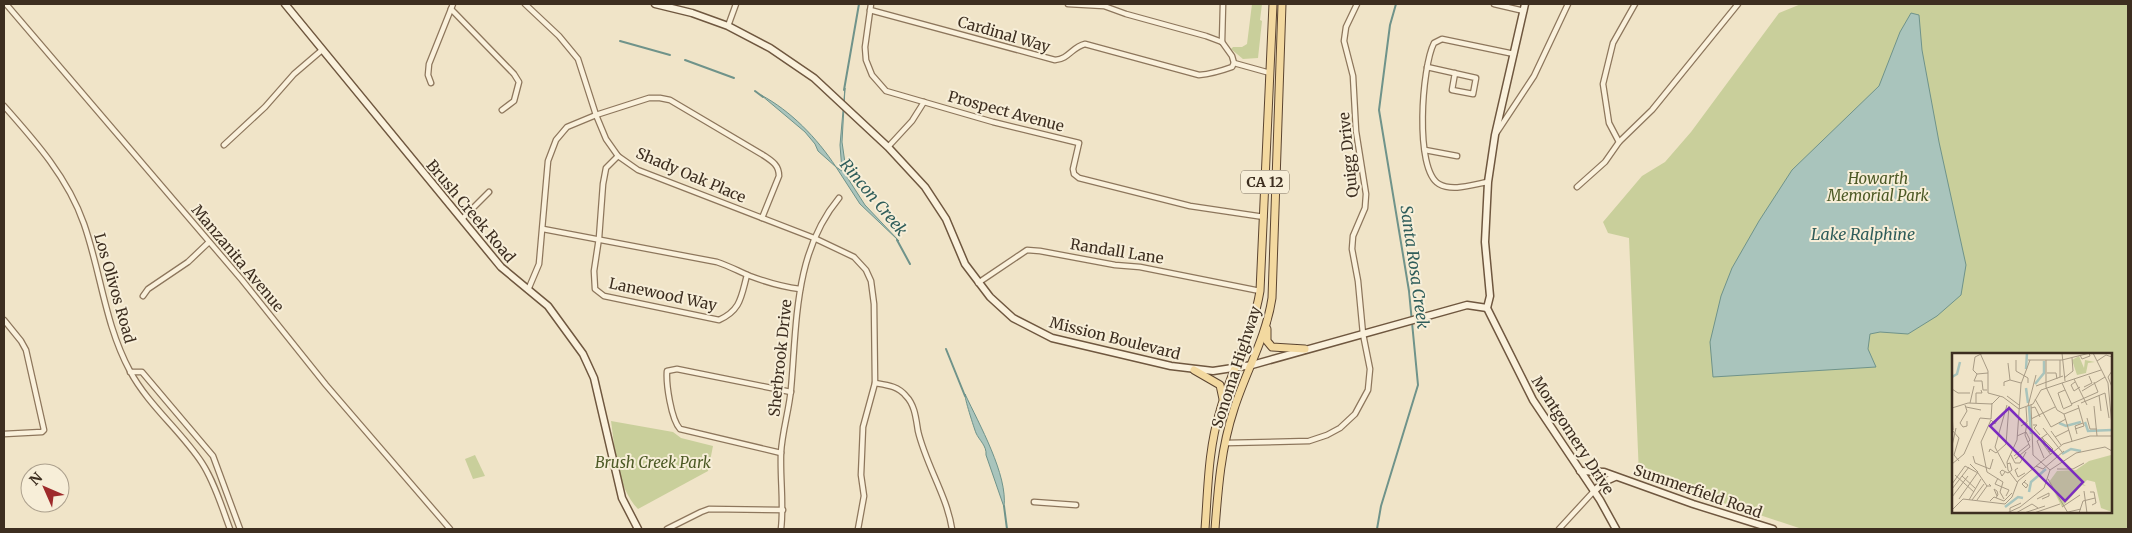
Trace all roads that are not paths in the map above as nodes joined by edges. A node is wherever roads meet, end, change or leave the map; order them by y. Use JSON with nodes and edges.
{"nodes":[{"id":1,"x":6,"y":4,"type":"edge"},
{"id":2,"x":285,"y":4,"type":"edge"},
{"id":3,"x":525,"y":4,"type":"edge"},
{"id":4,"x":655,"y":4,"type":"edge"},
{"id":5,"x":736,"y":4,"type":"edge"},
{"id":6,"x":870,"y":4,"type":"edge"},
{"id":7,"x":1068,"y":4,"type":"edge"},
{"id":8,"x":1223,"y":4,"type":"edge"},
{"id":9,"x":1273,"y":4,"type":"edge"},
{"id":10,"x":1282,"y":4,"type":"edge"},
{"id":11,"x":1356,"y":4,"type":"edge"},
{"id":12,"x":1494,"y":4,"type":"edge"},
{"id":13,"x":1568,"y":4,"type":"edge"},
{"id":14,"x":1635,"y":4,"type":"edge"},
{"id":15,"x":1738,"y":4,"type":"edge"},
{"id":16,"x":1105,"y":5,"type":"edge"},
{"id":17,"x":452,"y":6,"type":"edge"},
{"id":18,"x":1524,"y":7,"type":"edge"},
{"id":19,"x":870,"y":10,"type":"junction"},
{"id":20,"x":728,"y":26,"type":"junction"},
{"id":21,"x":1222,"y":42,"type":"junction"},
{"id":22,"x":322,"y":50,"type":"junction"},
{"id":23,"x":1514,"y":54,"type":"junction"},
{"id":24,"x":1234,"y":63,"type":"junction"},
{"id":25,"x":1427,"y":67,"type":"junction"},
{"id":26,"x":1270,"y":72,"type":"junction"},
{"id":27,"x":1281,"y":73,"type":"junction"},
{"id":28,"x":1455,"y":73,"type":"junction"},
{"id":29,"x":431,"y":83,"type":"dead end"},
{"id":30,"x":924,"y":102,"type":"junction"},
{"id":31,"x":4,"y":106,"type":"edge"},
{"id":32,"x":502,"y":110,"type":"dead end"},
{"id":33,"x":596,"y":115,"type":"junction"},
{"id":34,"x":1495,"y":135,"type":"junction"},
{"id":35,"x":1620,"y":142,"type":"junction"},
{"id":36,"x":224,"y":144,"type":"dead end"},
{"id":37,"x":888,"y":147,"type":"junction"},
{"id":38,"x":1425,"y":150,"type":"junction"},
{"id":39,"x":618,"y":156,"type":"junction"},
{"id":40,"x":1458,"y":156,"type":"dead end"},
{"id":41,"x":1488,"y":182,"type":"junction"},
{"id":42,"x":1578,"y":187,"type":"dead end"},
{"id":43,"x":489,"y":192,"type":"dead end"},
{"id":44,"x":839,"y":198,"type":"dead end"},
{"id":45,"x":1264,"y":217,"type":"junction"},
{"id":46,"x":762,"y":218,"type":"junction"},
{"id":47,"x":462,"y":219,"type":"junction"},
{"id":48,"x":543,"y":228,"type":"junction"},
{"id":49,"x":599,"y":238,"type":"junction"},
{"id":50,"x":814,"y":238,"type":"junction"},
{"id":51,"x":209,"y":242,"type":"junction"},
{"id":52,"x":747,"y":275,"type":"junction"},
{"id":53,"x":978,"y":283,"type":"junction"},
{"id":54,"x":800,"y":289,"type":"junction"},
{"id":55,"x":528,"y":290,"type":"junction"},
{"id":56,"x":1260,"y":291,"type":"junction"},
{"id":57,"x":143,"y":296,"type":"dead end"},
{"id":58,"x":1487,"y":308,"type":"junction"},
{"id":59,"x":4,"y":320,"type":"edge"},
{"id":60,"x":1267,"y":323,"type":"junction"},
{"id":61,"x":1363,"y":334,"type":"junction"},
{"id":62,"x":1305,"y":349,"type":"junction"},
{"id":63,"x":1252,"y":365,"type":"junction"},
{"id":64,"x":1236,"y":368,"type":"junction"},
{"id":65,"x":1194,"y":370,"type":"junction"},
{"id":66,"x":130,"y":372,"type":"junction"},
{"id":67,"x":875,"y":383,"type":"junction"},
{"id":68,"x":791,"y":392,"type":"junction"},
{"id":69,"x":1223,"y":399,"type":"junction"},
{"id":70,"x":4,"y":434,"type":"edge"},
{"id":71,"x":1226,"y":443,"type":"junction"},
{"id":72,"x":781,"y":453,"type":"junction"},
{"id":73,"x":1580,"y":471,"type":"junction"},
{"id":74,"x":1615,"y":477,"type":"junction"},
{"id":75,"x":1594,"y":491,"type":"junction"},
{"id":76,"x":1034,"y":502,"type":"dead end"},
{"id":77,"x":1076,"y":505,"type":"dead end"},
{"id":78,"x":783,"y":510,"type":"junction"},
{"id":79,"x":230,"y":529,"type":"edge"},
{"id":80,"x":240,"y":529,"type":"edge"},
{"id":81,"x":450,"y":529,"type":"edge"},
{"id":82,"x":638,"y":529,"type":"edge"},
{"id":83,"x":667,"y":529,"type":"edge"},
{"id":84,"x":782,"y":529,"type":"edge"},
{"id":85,"x":858,"y":529,"type":"edge"},
{"id":86,"x":952,"y":529,"type":"edge"},
{"id":87,"x":1205,"y":529,"type":"edge"},
{"id":88,"x":1215,"y":529,"type":"edge"},
{"id":89,"x":1558,"y":529,"type":"edge"},
{"id":90,"x":1616,"y":529,"type":"edge"},
{"id":91,"x":1773,"y":529,"type":"edge"}],
"edges":[{"from":1,"to":51,"type":"street","name":"Manzanita Avenue"},
{"from":2,"to":22,"type":"main road","name":"Brush Creek Road"},
{"from":3,"to":33,"type":"street","name":"Shady Oak Place"},
{"from":4,"to":20,"type":"main road","name":"Mission Boulevard"},
{"from":5,"to":20,"type":"street"},
{"from":6,"to":19,"type":"street","name":"Prospect Avenue"},
{"from":7,"to":16,"type":"street"},
{"from":8,"to":21,"type":"street"},
{"from":9,"to":26,"type":"main road","name":"Sonoma Highway","number":"CA 12"},
{"from":10,"to":27,"type":"main road","name":"Sonoma Highway","number":"CA 12"},
{"from":11,"to":61,"type":"street","name":"Quigg Drive"},
{"from":12,"to":18,"type":"street"},
{"from":13,"to":34,"type":"street"},
{"from":14,"to":35,"type":"street"},
{"from":15,"to":35,"type":"street"},
{"from":16,"to":21,"type":"street"},
{"from":17,"to":29,"type":"street"},
{"from":17,"to":32,"type":"street"},
{"from":18,"to":23,"type":"main road"},
{"from":19,"to":24,"type":"street","name":"Cardinal Way"},
{"from":19,"to":30,"type":"street","name":"Prospect Avenue"},
{"from":20,"to":37,"type":"main road","name":"Mission Boulevard"},
{"from":21,"to":24,"type":"street"},
{"from":22,"to":36,"type":"street"},
{"from":22,"to":47,"type":"main road","name":"Brush Creek Road"},
{"from":23,"to":25,"type":"street"},
{"from":23,"to":34,"type":"main road"},
{"from":24,"to":26,"type":"street"},
{"from":25,"to":28,"type":"street"},
{"from":25,"to":38,"type":"street"},
{"from":26,"to":27,"type":"main road"},
{"from":26,"to":45,"type":"main road","name":"Sonoma Highway","number":"CA 12"},
{"from":27,"to":60,"type":"main road","name":"Sonoma Highway","number":"CA 12"},
{"from":28,"to":28,"type":"street"},
{"from":30,"to":37,"type":"street"},
{"from":30,"to":45,"type":"street","name":"Prospect Avenue"},
{"from":31,"to":66,"type":"street","name":"Los Olivos Road"},
{"from":33,"to":39,"type":"street","name":"Shady Oak Place"},
{"from":33,"to":46,"type":"street"},
{"from":33,"to":48,"type":"street"},
{"from":34,"to":41,"type":"main road"},
{"from":35,"to":42,"type":"street"},
{"from":37,"to":53,"type":"main road","name":"Mission Boulevard"},
{"from":38,"to":40,"type":"street"},
{"from":38,"to":41,"type":"street"},
{"from":39,"to":46,"type":"street","name":"Shady Oak Place"},
{"from":39,"to":49,"type":"street","name":"Lanewood Way"},
{"from":41,"to":58,"type":"main road"},
{"from":43,"to":47,"type":"street"},
{"from":44,"to":50,"type":"street","name":"Sherbrook Drive"},
{"from":45,"to":56,"type":"main road","name":"Sonoma Highway","number":"CA 12"},
{"from":46,"to":50,"type":"street","name":"Shady Oak Place"},
{"from":47,"to":55,"type":"main road","name":"Brush Creek Road"},
{"from":48,"to":49,"type":"street"},
{"from":48,"to":55,"type":"street"},
{"from":49,"to":52,"type":"street"},
{"from":49,"to":52,"type":"street","name":"Lanewood Way"},
{"from":50,"to":54,"type":"street","name":"Sherbrook Drive"},
{"from":50,"to":67,"type":"street","name":"Shady Oak Place"},
{"from":51,"to":57,"type":"street"},
{"from":51,"to":81,"type":"street","name":"Manzanita Avenue"},
{"from":52,"to":54,"type":"street"},
{"from":53,"to":56,"type":"street","name":"Randall Lane"},
{"from":53,"to":65,"type":"main road","name":"Mission Boulevard"},
{"from":54,"to":68,"type":"street","name":"Sherbrook Drive"},
{"from":55,"to":82,"type":"main road","name":"Brush Creek Road"},
{"from":56,"to":64,"type":"main road","name":"Sonoma Highway","number":"CA 12"},
{"from":58,"to":61,"type":"main road","name":"Mission Boulevard"},
{"from":58,"to":73,"type":"main road","name":"Montgomery Drive"},
{"from":59,"to":70,"type":"street"},
{"from":60,"to":62,"type":"main road"},
{"from":60,"to":63,"type":"main road","name":"Sonoma Highway","number":"CA 12"},
{"from":61,"to":62,"type":"main road","name":"Mission Boulevard"},
{"from":61,"to":71,"type":"street","name":"Quigg Drive"},
{"from":62,"to":63,"type":"main road","name":"Mission Boulevard"},
{"from":63,"to":64,"type":"main road","name":"Mission Boulevard"},
{"from":63,"to":71,"type":"main road","name":"Sonoma Highway","number":"CA 12"},
{"from":64,"to":65,"type":"main road","name":"Mission Boulevard"},
{"from":64,"to":69,"type":"main road","name":"Sonoma Highway","number":"CA 12"},
{"from":65,"to":69,"type":"main road"},
{"from":66,"to":79,"type":"street","name":"Los Olivos Road"},
{"from":66,"to":80,"type":"street"},
{"from":67,"to":85,"type":"street","name":"Shady Oak Place"},
{"from":67,"to":86,"type":"street"},
{"from":68,"to":72,"type":"street","name":"Sherbrook Drive"},
{"from":68,"to":72,"type":"street"},
{"from":69,"to":87,"type":"main road","name":"Sonoma Highway","number":"CA 12"},
{"from":71,"to":88,"type":"main road","name":"Sonoma Highway","number":"CA 12"},
{"from":72,"to":78,"type":"street","name":"Sherbrook Drive"},
{"from":73,"to":74,"type":"main road","name":"Summerfield Road"},
{"from":73,"to":75,"type":"main road","name":"Montgomery Drive"},
{"from":74,"to":75,"type":"main road","name":"Summerfield Road"},
{"from":74,"to":91,"type":"main road","name":"Summerfield Road"},
{"from":75,"to":89,"type":"street"},
{"from":75,"to":90,"type":"main road","name":"Montgomery Drive"},
{"from":76,"to":77,"type":"street"},
{"from":78,"to":83,"type":"street"},
{"from":78,"to":84,"type":"street","name":"Sherbrook Drive"}]}
